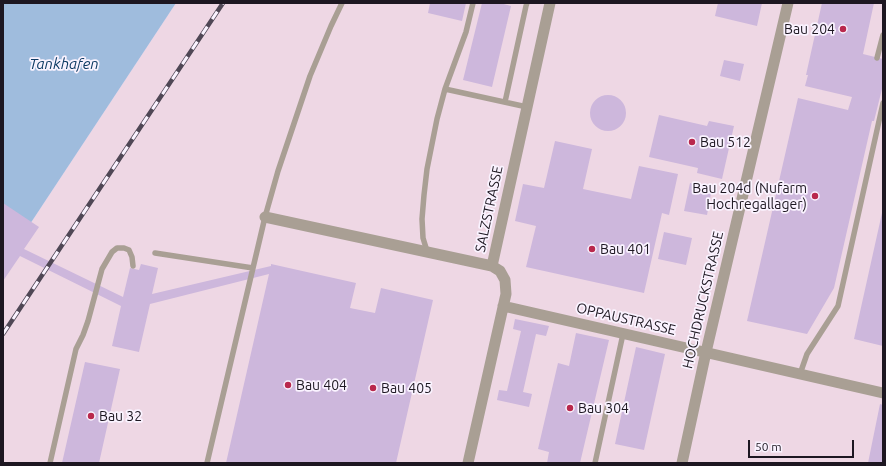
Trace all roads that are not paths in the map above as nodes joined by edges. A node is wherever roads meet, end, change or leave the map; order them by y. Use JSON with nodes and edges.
{"nodes":[{"id":1,"x":342,"y":3,"type":"edge"},
{"id":2,"x":473,"y":3,"type":"edge"},
{"id":3,"x":527,"y":3,"type":"edge"},
{"id":4,"x":788,"y":3,"type":"edge"},
{"id":5,"x":548,"y":4,"type":"edge"},
{"id":6,"x":883,"y":35,"type":"edge"},
{"id":7,"x":877,"y":58,"type":"dead end"},
{"id":8,"x":445,"y":88,"type":"junction"},
{"id":9,"x":505,"y":102,"type":"junction"},
{"id":10,"x":883,"y":103,"type":"edge"},
{"id":11,"x":527,"y":107,"type":"junction"},
{"id":12,"x":265,"y":217,"type":"junction"},
{"id":13,"x":427,"y":252,"type":"junction"},
{"id":14,"x":155,"y":253,"type":"dead end"},
{"id":15,"x":133,"y":266,"type":"dead end"},
{"id":16,"x":492,"y":266,"type":"junction"},
{"id":17,"x":253,"y":268,"type":"junction"},
{"id":18,"x":503,"y":306,"type":"junction"},
{"id":19,"x":623,"y":334,"type":"junction"},
{"id":20,"x":706,"y":352,"type":"junction"},
{"id":21,"x":800,"y":374,"type":"junction"},
{"id":22,"x":883,"y":392,"type":"edge"},
{"id":23,"x":50,"y":463,"type":"edge"},
{"id":24,"x":207,"y":463,"type":"edge"},
{"id":25,"x":468,"y":463,"type":"edge"},
{"id":26,"x":595,"y":463,"type":"edge"},
{"id":27,"x":682,"y":463,"type":"edge"}],
"edges":[{"from":1,"to":12,"type":"lane"},
{"from":2,"to":8,"type":"lane"},
{"from":3,"to":9,"type":"lane"},
{"from":4,"to":20,"type":"street","name":"HOCHDRUCKSTRASSE"},
{"from":5,"to":11,"type":"street","name":"SALZSTRASSE"},
{"from":6,"to":7,"type":"lane"},
{"from":8,"to":9,"type":"lane"},
{"from":8,"to":13,"type":"lane"},
{"from":9,"to":11,"type":"lane"},
{"from":10,"to":21,"type":"lane"},
{"from":11,"to":16,"type":"street","name":"SALZSTRASSE"},
{"from":12,"to":13,"type":"street"},
{"from":12,"to":17,"type":"lane"},
{"from":13,"to":16,"type":"street"},
{"from":14,"to":17,"type":"lane"},
{"from":15,"to":23,"type":"lane"},
{"from":16,"to":18,"type":"street","name":"SALZSTRASSE"},
{"from":17,"to":24,"type":"lane"},
{"from":18,"to":19,"type":"street","name":"OPPAUSTRASSE"},
{"from":18,"to":25,"type":"street","name":"SALZSTRASSE"},
{"from":19,"to":20,"type":"street","name":"OPPAUSTRASSE"},
{"from":19,"to":26,"type":"lane"},
{"from":20,"to":21,"type":"street","name":"OPPAUSTRASSE"},
{"from":20,"to":27,"type":"street","name":"HOCHDRUCKSTRASSE"},
{"from":21,"to":22,"type":"street","name":"OPPAUSTRASSE"}]}
